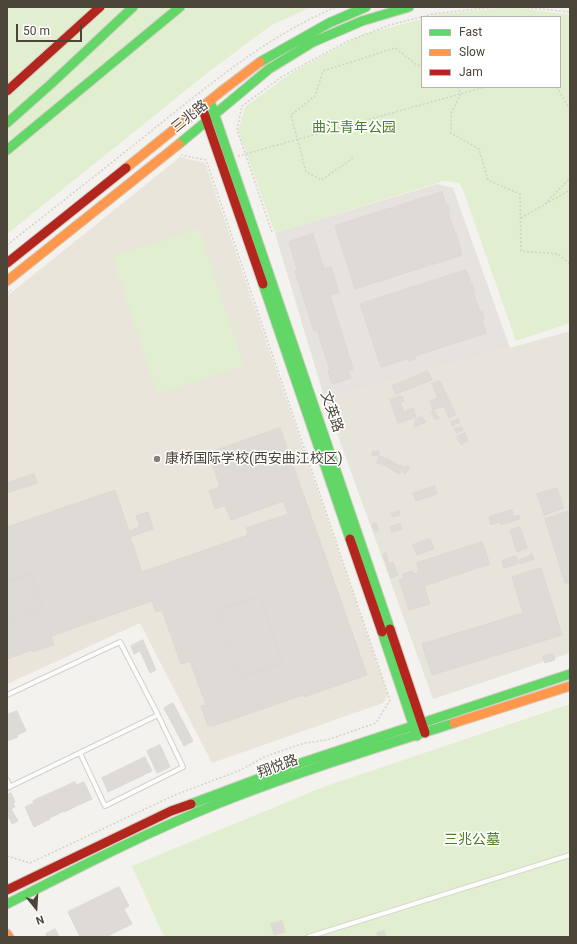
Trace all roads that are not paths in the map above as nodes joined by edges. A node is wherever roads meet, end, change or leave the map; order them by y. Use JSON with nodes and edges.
{"nodes":[{"id":1,"x":88,"y":7,"type":"edge"},
{"id":2,"x":100,"y":7,"type":"edge"},
{"id":3,"x":133,"y":7,"type":"edge"},
{"id":4,"x":180,"y":7,"type":"edge"},
{"id":5,"x":189,"y":7,"type":"edge"},
{"id":6,"x":366,"y":7,"type":"edge"},
{"id":7,"x":409,"y":7,"type":"edge"},
{"id":8,"x":114,"y":60,"type":"junction"},
{"id":9,"x":7,"y":90,"type":"edge"},
{"id":10,"x":206,"y":104,"type":"junction"},
{"id":11,"x":211,"y":118,"type":"junction"},
{"id":12,"x":7,"y":123,"type":"edge"},
{"id":13,"x":7,"y":150,"type":"edge"},
{"id":14,"x":7,"y":263,"type":"edge"},
{"id":15,"x":7,"y":281,"type":"edge"},
{"id":16,"x":570,"y":674,"type":"edge"},
{"id":17,"x":570,"y":686,"type":"edge"},
{"id":18,"x":7,"y":695,"type":"edge"},
{"id":19,"x":158,"y":715,"type":"junction"},
{"id":20,"x":417,"y":724,"type":"junction"},
{"id":21,"x":421,"y":734,"type":"junction"},
{"id":22,"x":80,"y":753,"type":"junction"},
{"id":23,"x":7,"y":780,"type":"edge"},
{"id":24,"x":8,"y":788,"type":"edge"},
{"id":25,"x":570,"y":855,"type":"edge"},
{"id":26,"x":7,"y":890,"type":"edge"},
{"id":27,"x":7,"y":904,"type":"edge"},
{"id":28,"x":7,"y":934,"type":"edge"},
{"id":29,"x":9,"y":937,"type":"edge"},
{"id":30,"x":308,"y":937,"type":"edge"}],
"edges":[{"from":1,"to":9,"type":"main road"},
{"from":2,"to":9,"type":"main road"},
{"from":3,"to":12,"type":"main road"},
{"from":4,"to":8,"type":"main road"},
{"from":5,"to":8,"type":"main road"},
{"from":6,"to":10,"type":"main road","name":"三兆路"},
{"from":7,"to":11,"type":"main road","name":"三兆路"},
{"from":8,"to":13,"type":"main road"},
{"from":10,"to":11,"type":"main road","name":"文英路"},
{"from":10,"to":14,"type":"main road","name":"三兆路"},
{"from":11,"to":15,"type":"main road","name":"三兆路"},
{"from":11,"to":20,"type":"main road","name":"文英路"},
{"from":11,"to":20,"type":"main road","name":"文英路"},
{"from":16,"to":20,"type":"main road","name":"翔悦路"},
{"from":17,"to":21,"type":"main road","name":"翔悦路"},
{"from":18,"to":19,"type":"lane"},
{"from":19,"to":22,"type":"lane"},
{"from":19,"to":22,"type":"lane"},
{"from":20,"to":21,"type":"main road","name":"文英路"},
{"from":20,"to":26,"type":"main road","name":"翔悦路"},
{"from":21,"to":27,"type":"main road","name":"翔悦路"},
{"from":22,"to":24,"type":"lane"},
{"from":23,"to":24,"type":"lane"},
{"from":25,"to":30,"type":"lane"},
{"from":28,"to":29,"type":"main road"}]}
